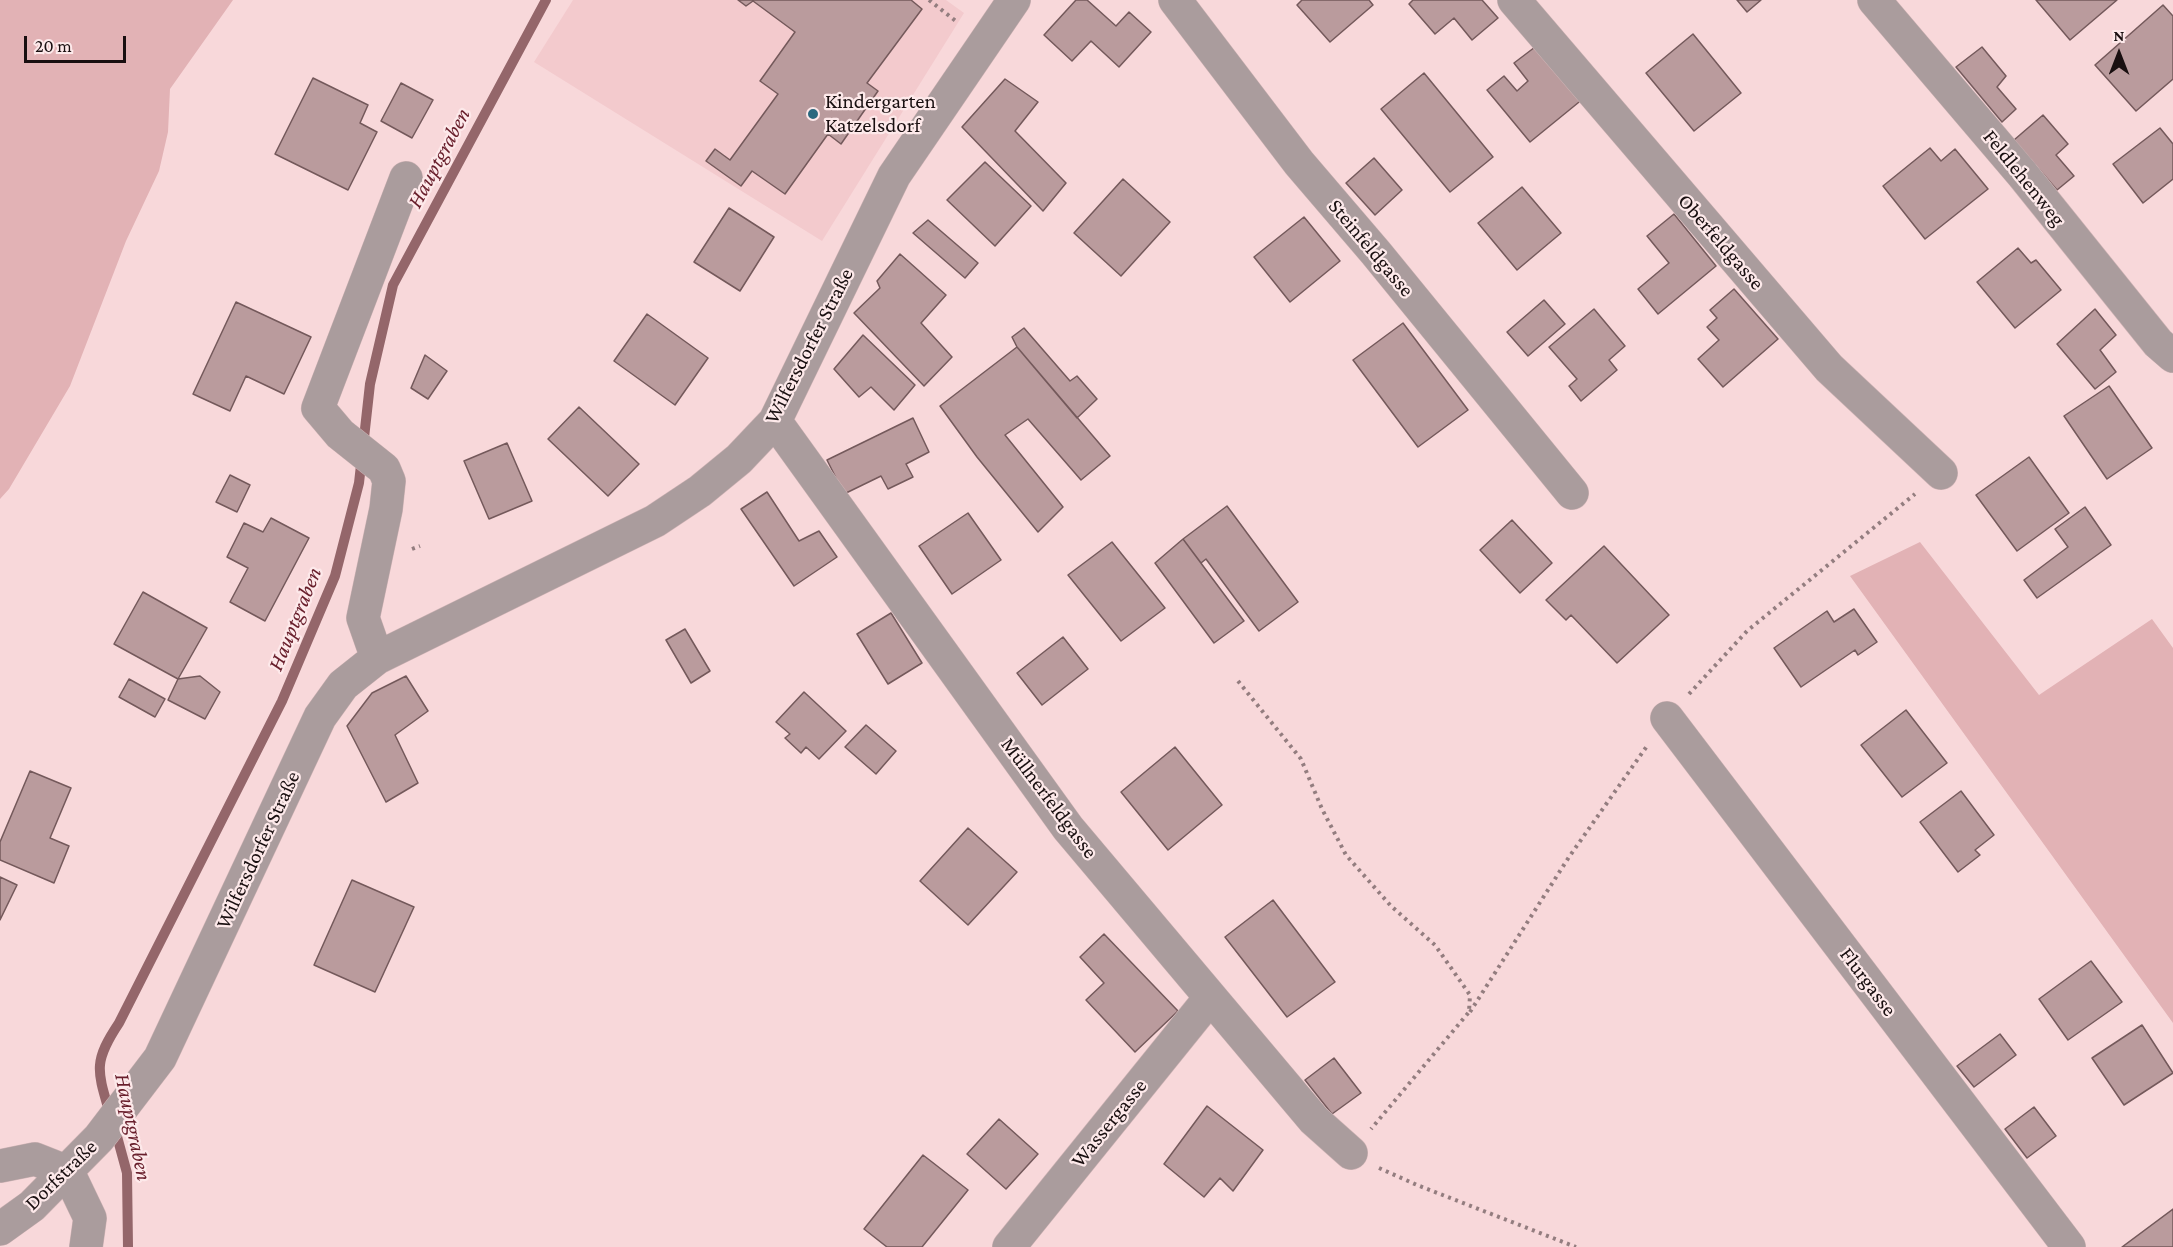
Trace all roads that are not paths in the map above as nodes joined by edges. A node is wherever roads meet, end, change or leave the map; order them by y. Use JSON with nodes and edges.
{"nodes":[{"id":1,"x":1014,"y":0,"type":"edge"},
{"id":2,"x":1175,"y":0,"type":"edge"},
{"id":3,"x":1514,"y":0,"type":"edge"},
{"id":4,"x":1874,"y":0,"type":"edge"},
{"id":5,"x":406,"y":178,"type":"dead end"},
{"id":6,"x":2173,"y":356,"type":"edge"},
{"id":7,"x":775,"y":421,"type":"junction"},
{"id":8,"x":1941,"y":473,"type":"road end"},
{"id":9,"x":1572,"y":493,"type":"dead end"},
{"id":10,"x":377,"y":658,"type":"junction"},
{"id":11,"x":1667,"y":718,"type":"road end"},
{"id":12,"x":1210,"y":998,"type":"junction"},
{"id":13,"x":160,"y":1058,"type":"joint"},
{"id":14,"x":1350,"y":1153,"type":"road end"},
{"id":15,"x":0,"y":1166,"type":"edge"},
{"id":16,"x":68,"y":1172,"type":"junction"},
{"id":17,"x":0,"y":1229,"type":"edge"},
{"id":18,"x":86,"y":1247,"type":"edge"},
{"id":19,"x":1009,"y":1247,"type":"edge"},
{"id":20,"x":2069,"y":1247,"type":"edge"}],
"edges":[{"from":1,"to":7,"type":"street","name":"Wilfersdorfer Straße"},
{"from":2,"to":9,"type":"street","name":"Steinfeldgasse"},
{"from":3,"to":8,"type":"street","name":"Oberfeldgasse"},
{"from":4,"to":6,"type":"street","name":"Feldlehenweg"},
{"from":5,"to":10,"type":"street"},
{"from":7,"to":10,"type":"street","name":"Wilfersdorfer Straße"},
{"from":7,"to":12,"type":"street","name":"Müllnerfeldgasse"},
{"from":10,"to":13,"type":"street","name":"Wilfersdorfer Straße"},
{"from":11,"to":20,"type":"street","name":"Flurgasse"},
{"from":12,"to":14,"type":"street","name":"Müllnerfeldgasse"},
{"from":12,"to":19,"type":"street","name":"Wassergasse"},
{"from":13,"to":16,"type":"street","name":"Dorfstraße"},
{"from":15,"to":16,"type":"street"},
{"from":16,"to":17,"type":"street","name":"Dorfstraße"},
{"from":16,"to":18,"type":"street"}]}
